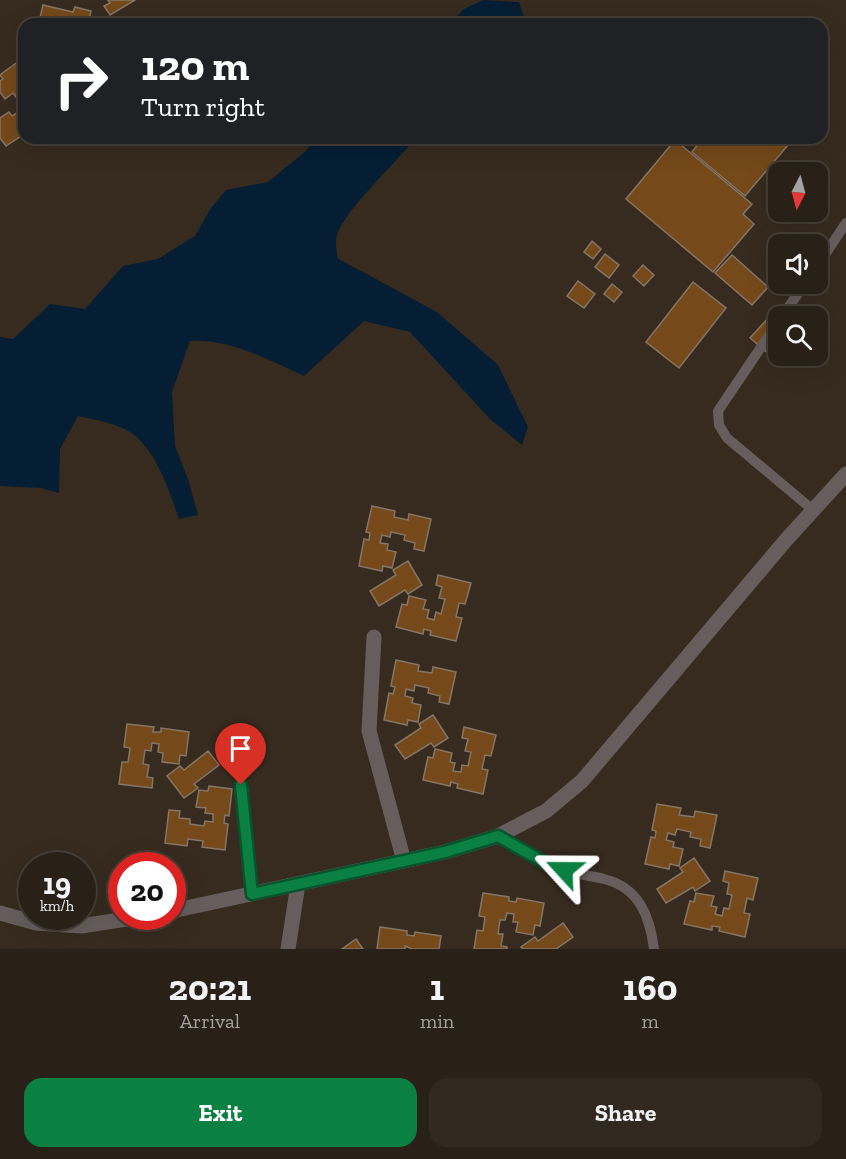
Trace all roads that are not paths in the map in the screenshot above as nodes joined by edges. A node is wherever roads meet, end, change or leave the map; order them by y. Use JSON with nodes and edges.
{"nodes":[{"id":1,"x":846,"y":223,"type":"edge"},
{"id":2,"x":828,"y":250,"type":"edge"},
{"id":3,"x":768,"y":337,"type":"edge"},
{"id":4,"x":846,"y":474,"type":"edge"},
{"id":5,"x":813,"y":510,"type":"junction"},
{"id":6,"x":374,"y":637,"type":"dead end"},
{"id":7,"x":241,"y":785,"type":"dead end"},
{"id":8,"x":498,"y":836,"type":"junction"},
{"id":9,"x":404,"y":861,"type":"junction"},
{"id":10,"x":298,"y":884,"type":"junction"},
{"id":11,"x":252,"y":894,"type":"junction"},
{"id":12,"x":186,"y":908,"type":"edge"},
{"id":13,"x":0,"y":913,"type":"edge"},
{"id":14,"x":108,"y":922,"type":"edge"},
{"id":15,"x":288,"y":949,"type":"edge"},
{"id":16,"x":654,"y":949,"type":"edge"}],
"edges":[{"from":1,"to":2,"type":"lane"},
{"from":3,"to":5,"type":"lane"},
{"from":4,"to":5,"type":"street"},
{"from":5,"to":8,"type":"street"},
{"from":6,"to":9,"type":"street"},
{"from":7,"to":11,"type":"lane"},
{"from":8,"to":9,"type":"street"},
{"from":8,"to":16,"type":"lane"},
{"from":9,"to":10,"type":"street"},
{"from":10,"to":11,"type":"street"},
{"from":10,"to":15,"type":"street"},
{"from":11,"to":12,"type":"street"},
{"from":13,"to":14,"type":"street"}]}
